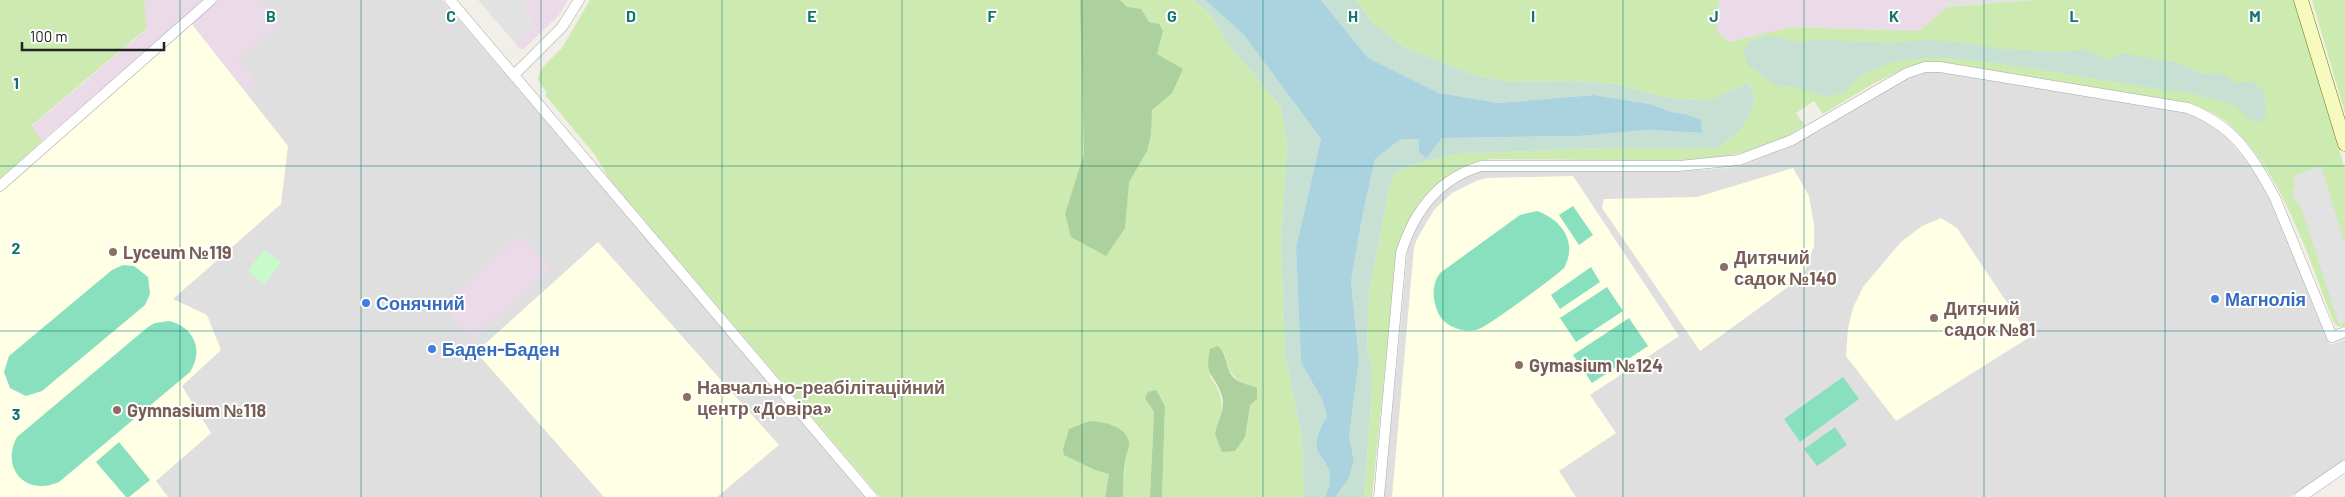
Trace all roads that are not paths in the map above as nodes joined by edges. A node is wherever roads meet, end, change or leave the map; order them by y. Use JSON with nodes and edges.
{"nodes":[{"id":1,"x":211,"y":0,"type":"edge"},
{"id":2,"x":450,"y":0,"type":"edge"},
{"id":3,"x":579,"y":0,"type":"edge"},
{"id":4,"x":2301,"y":0,"type":"edge"},
{"id":5,"x":515,"y":74,"type":"junction"},
{"id":6,"x":2345,"y":144,"type":"edge"},
{"id":7,"x":0,"y":186,"type":"edge"},
{"id":8,"x":2345,"y":332,"type":"edge"},
{"id":9,"x":2345,"y":466,"type":"edge"},
{"id":10,"x":872,"y":497,"type":"edge"},
{"id":11,"x":1379,"y":497,"type":"edge"},
{"id":12,"x":2300,"y":497,"type":"edge"}],
"edges":[{"from":1,"to":7,"type":"street"},
{"from":2,"to":5,"type":"street"},
{"from":3,"to":5,"type":"street"},
{"from":4,"to":6,"type":"main road"},
{"from":5,"to":10,"type":"street"},
{"from":8,"to":11,"type":"street"},
{"from":9,"to":12,"type":"street"}]}
